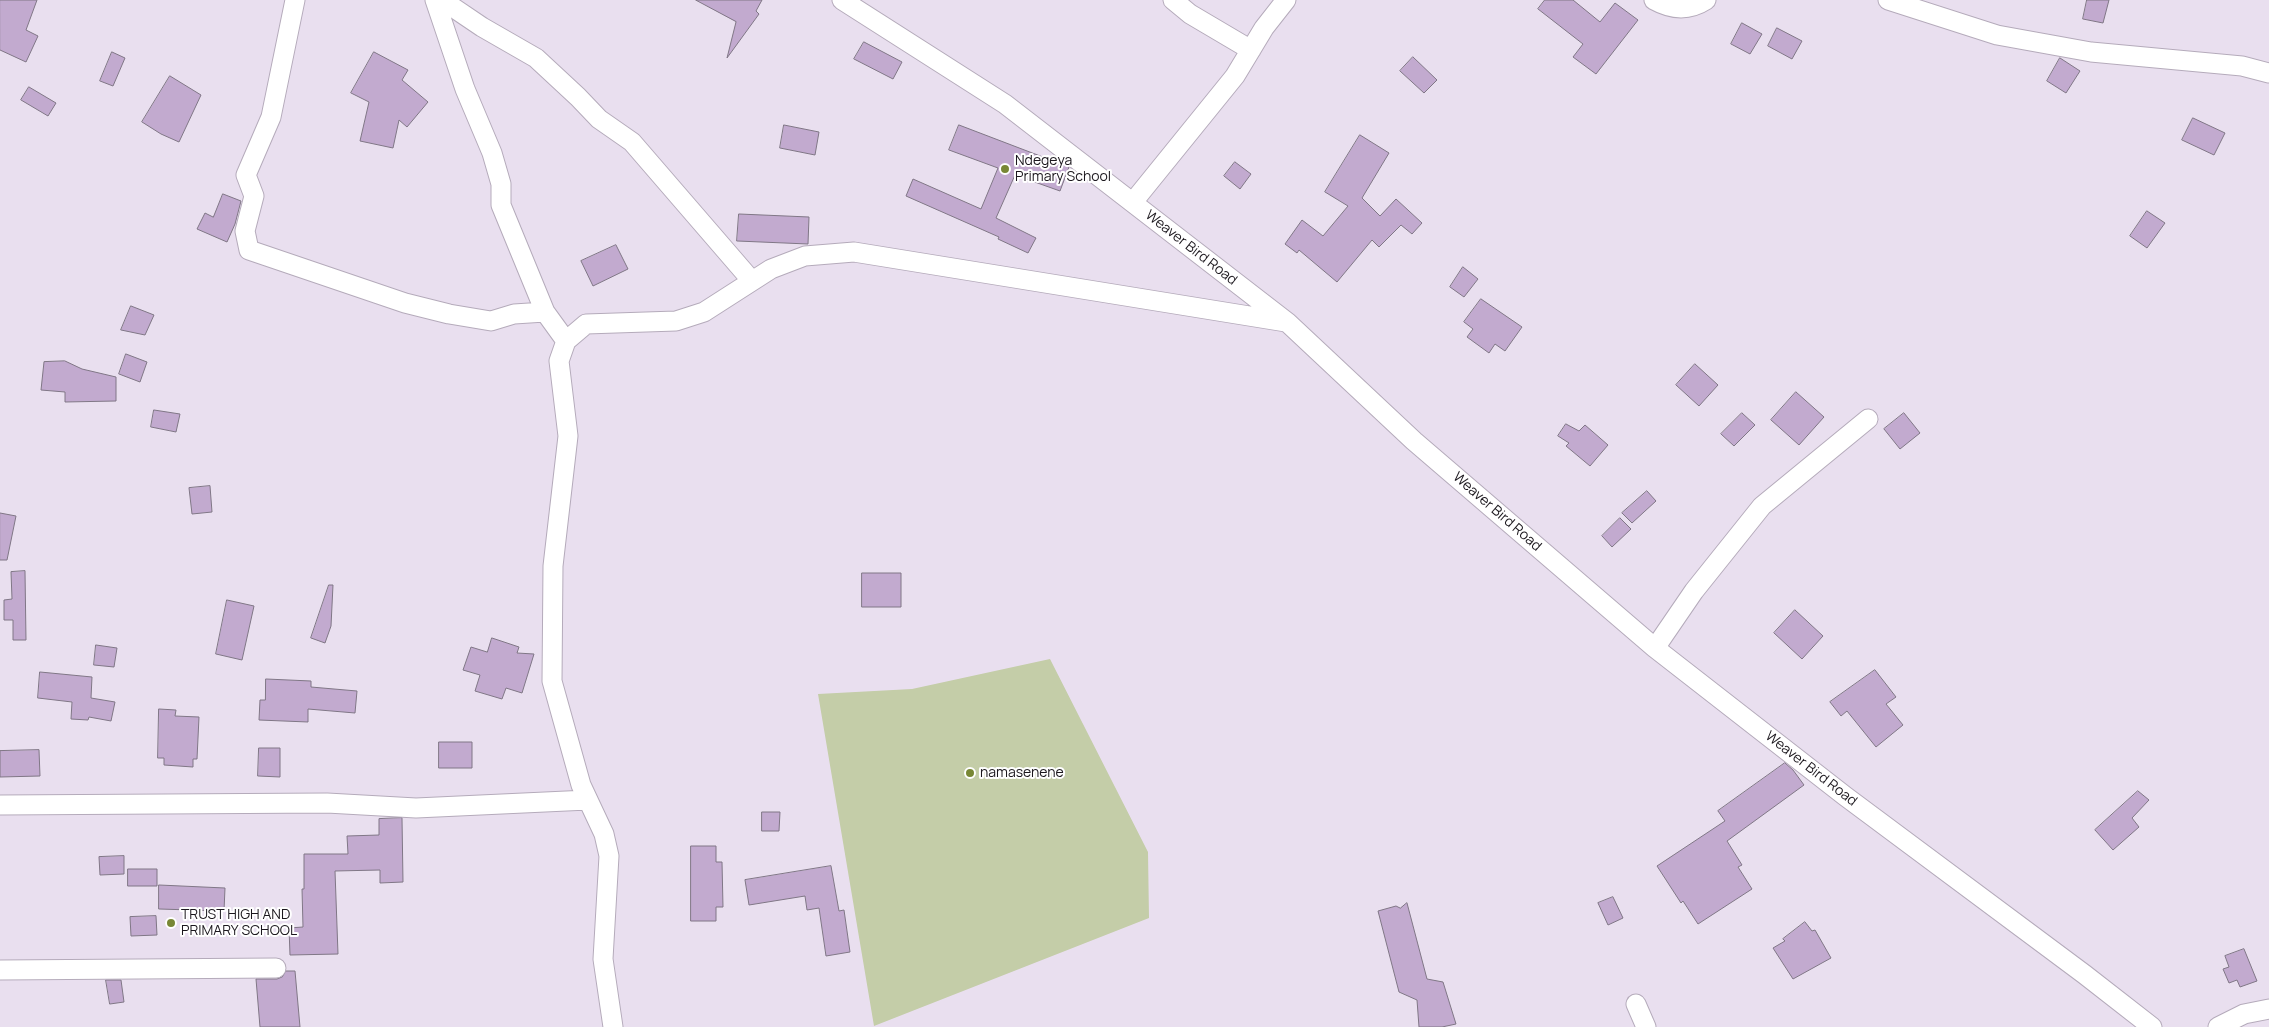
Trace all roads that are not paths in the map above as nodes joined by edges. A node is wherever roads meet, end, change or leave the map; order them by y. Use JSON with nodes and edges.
{"nodes":[{"id":1,"x":295,"y":0,"type":"edge"},
{"id":2,"x":434,"y":0,"type":"edge"},
{"id":3,"x":442,"y":0,"type":"edge"},
{"id":4,"x":842,"y":0,"type":"edge"},
{"id":5,"x":1172,"y":0,"type":"edge"},
{"id":6,"x":1286,"y":0,"type":"edge"},
{"id":7,"x":1654,"y":0,"type":"edge"},
{"id":8,"x":1706,"y":0,"type":"edge"},
{"id":9,"x":1888,"y":0,"type":"edge"},
{"id":10,"x":1914,"y":5,"type":"edge"},
{"id":11,"x":1251,"y":50,"type":"junction"},
{"id":12,"x":2269,"y":73,"type":"edge"},
{"id":13,"x":1133,"y":202,"type":"junction"},
{"id":14,"x":752,"y":281,"type":"junction"},
{"id":15,"x":545,"y":312,"type":"junction"},
{"id":16,"x":1287,"y":322,"type":"junction"},
{"id":17,"x":566,"y":341,"type":"junction"},
{"id":18,"x":1868,"y":419,"type":"dead end"},
{"id":19,"x":1654,"y":648,"type":"junction"},
{"id":20,"x":588,"y":800,"type":"junction"},
{"id":21,"x":0,"y":805,"type":"edge"},
{"id":22,"x":276,"y":968,"type":"dead end"},
{"id":23,"x":0,"y":970,"type":"edge"},
{"id":24,"x":1636,"y":1004,"type":"dead end"},
{"id":25,"x":2269,"y":1009,"type":"edge"},
{"id":26,"x":613,"y":1027,"type":"edge"},
{"id":27,"x":1646,"y":1027,"type":"edge"},
{"id":28,"x":2152,"y":1027,"type":"edge"},
{"id":29,"x":2218,"y":1027,"type":"edge"}],
"edges":[{"from":1,"to":15,"type":"street"},
{"from":2,"to":15,"type":"street"},
{"from":3,"to":14,"type":"street"},
{"from":4,"to":13,"type":"street","name":"Weaver Bird Road"},
{"from":5,"to":11,"type":"street"},
{"from":6,"to":11,"type":"street"},
{"from":7,"to":8,"type":"street"},
{"from":9,"to":10,"type":"street"},
{"from":10,"to":12,"type":"street"},
{"from":11,"to":13,"type":"street"},
{"from":13,"to":16,"type":"street","name":"Weaver Bird Road"},
{"from":14,"to":16,"type":"street"},
{"from":14,"to":17,"type":"street"},
{"from":15,"to":17,"type":"street"},
{"from":16,"to":19,"type":"street","name":"Weaver Bird Road"},
{"from":17,"to":20,"type":"street"},
{"from":18,"to":19,"type":"street"},
{"from":19,"to":28,"type":"street","name":"Weaver Bird Road"},
{"from":20,"to":21,"type":"street"},
{"from":20,"to":26,"type":"street"},
{"from":22,"to":23,"type":"street"},
{"from":24,"to":27,"type":"street"},
{"from":25,"to":29,"type":"street"}]}
